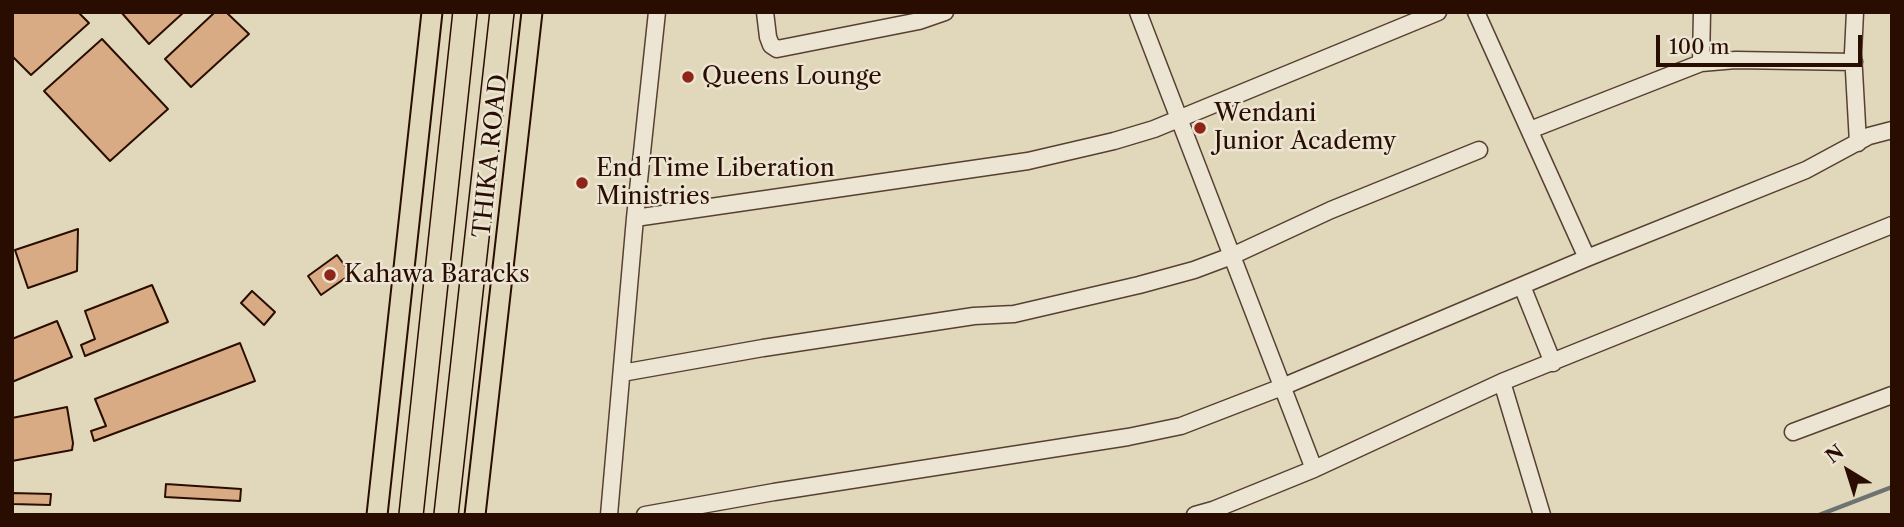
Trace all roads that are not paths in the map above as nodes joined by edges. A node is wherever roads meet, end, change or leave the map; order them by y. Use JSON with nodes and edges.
{"nodes":[{"id":1,"x":432,"y":12,"type":"edge"},
{"id":2,"x":465,"y":12,"type":"edge"},
{"id":3,"x":502,"y":12,"type":"edge"},
{"id":4,"x":533,"y":12,"type":"edge"},
{"id":5,"x":657,"y":12,"type":"edge"},
{"id":6,"x":765,"y":12,"type":"edge"},
{"id":7,"x":945,"y":12,"type":"edge"},
{"id":8,"x":1139,"y":12,"type":"edge"},
{"id":9,"x":1438,"y":12,"type":"edge"},
{"id":10,"x":1476,"y":12,"type":"edge"},
{"id":11,"x":1702,"y":12,"type":"edge"},
{"id":12,"x":1855,"y":12,"type":"edge"},
{"id":13,"x":919,"y":16,"type":"edge"},
{"id":14,"x":1854,"y":62,"type":"junction"},
{"id":15,"x":1702,"y":63,"type":"junction"},
{"id":16,"x":1180,"y":118,"type":"junction"},
{"id":17,"x":1530,"y":130,"type":"junction"},
{"id":18,"x":1892,"y":130,"type":"edge"},
{"id":19,"x":1857,"y":143,"type":"junction"},
{"id":20,"x":1479,"y":150,"type":"dead end"},
{"id":21,"x":635,"y":218,"type":"junction"},
{"id":22,"x":1892,"y":225,"type":"edge"},
{"id":23,"x":1234,"y":255,"type":"junction"},
{"id":24,"x":1587,"y":258,"type":"junction"},
{"id":25,"x":1522,"y":286,"type":"junction"},
{"id":26,"x":1553,"y":363,"type":"junction"},
{"id":27,"x":622,"y":373,"type":"junction"},
{"id":28,"x":1502,"y":382,"type":"junction"},
{"id":29,"x":1282,"y":387,"type":"junction"},
{"id":30,"x":1892,"y":395,"type":"edge"},
{"id":31,"x":1793,"y":432,"type":"dead end"},
{"id":32,"x":1314,"y":469,"type":"junction"},
{"id":33,"x":1234,"y":508,"type":"edge"},
{"id":34,"x":377,"y":515,"type":"edge"},
{"id":35,"x":411,"y":515,"type":"edge"},
{"id":36,"x":446,"y":515,"type":"edge"},
{"id":37,"x":475,"y":515,"type":"edge"},
{"id":38,"x":610,"y":515,"type":"edge"},
{"id":39,"x":645,"y":515,"type":"edge"},
{"id":40,"x":1195,"y":515,"type":"edge"},
{"id":41,"x":1542,"y":515,"type":"edge"}],
"edges":[{"from":1,"to":34,"type":"main road"},
{"from":2,"to":35,"type":"highway","name":"THIKA ROAD"},
{"from":3,"to":36,"type":"highway","name":"THIKA ROAD"},
{"from":4,"to":37,"type":"main road","name":"THIKA ROAD"},
{"from":5,"to":21,"type":"street"},
{"from":6,"to":13,"type":"street"},
{"from":7,"to":13,"type":"street"},
{"from":8,"to":16,"type":"street"},
{"from":9,"to":16,"type":"street"},
{"from":10,"to":17,"type":"street"},
{"from":11,"to":15,"type":"street"},
{"from":12,"to":14,"type":"street"},
{"from":14,"to":15,"type":"street"},
{"from":14,"to":19,"type":"street"},
{"from":15,"to":17,"type":"street"},
{"from":16,"to":21,"type":"street"},
{"from":16,"to":23,"type":"street"},
{"from":17,"to":24,"type":"street"},
{"from":18,"to":19,"type":"street"},
{"from":19,"to":24,"type":"street"},
{"from":20,"to":23,"type":"street"},
{"from":21,"to":27,"type":"street"},
{"from":22,"to":26,"type":"street"},
{"from":23,"to":27,"type":"street"},
{"from":23,"to":29,"type":"street"},
{"from":24,"to":25,"type":"street"},
{"from":25,"to":26,"type":"street"},
{"from":25,"to":29,"type":"street"},
{"from":26,"to":28,"type":"street"},
{"from":27,"to":38,"type":"street"},
{"from":28,"to":32,"type":"street"},
{"from":28,"to":41,"type":"street"},
{"from":29,"to":32,"type":"street"},
{"from":29,"to":39,"type":"street"},
{"from":30,"to":31,"type":"street"},
{"from":32,"to":33,"type":"street"},
{"from":33,"to":40,"type":"street"}]}
